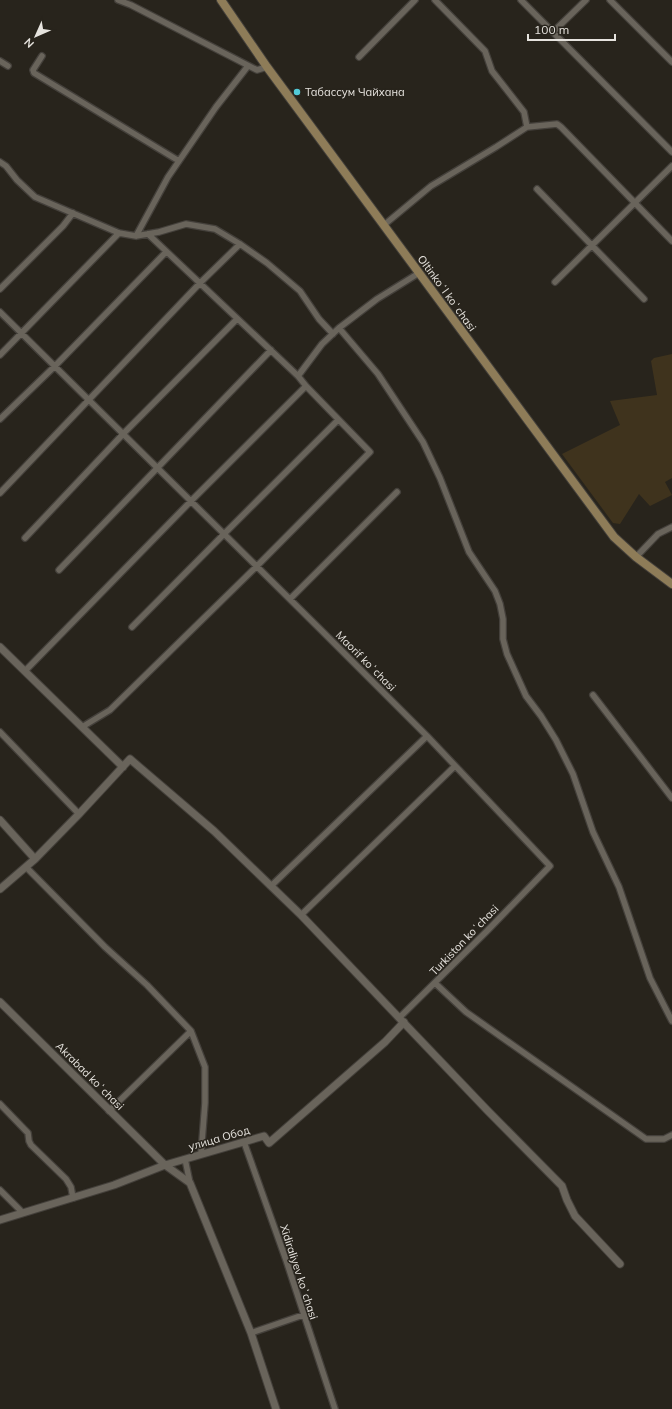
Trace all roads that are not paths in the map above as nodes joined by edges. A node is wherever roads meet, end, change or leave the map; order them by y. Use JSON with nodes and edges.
{"nodes":[{"id":1,"x":118,"y":0,"type":"edge"},
{"id":2,"x":221,"y":0,"type":"edge"},
{"id":3,"x":415,"y":0,"type":"edge"},
{"id":4,"x":435,"y":0,"type":"edge"},
{"id":5,"x":521,"y":0,"type":"edge"},
{"id":6,"x":586,"y":0,"type":"edge"},
{"id":7,"x":610,"y":0,"type":"edge"},
{"id":8,"x":553,"y":32,"type":"junction"},
{"id":9,"x":42,"y":56,"type":"dead end"},
{"id":10,"x":359,"y":58,"type":"dead end"},
{"id":11,"x":0,"y":61,"type":"edge"},
{"id":12,"x":672,"y":62,"type":"edge"},
{"id":13,"x":8,"y":66,"type":"dead end"},
{"id":14,"x":248,"y":66,"type":"junction"},
{"id":15,"x":267,"y":67,"type":"junction"},
{"id":16,"x":527,"y":127,"type":"junction"},
{"id":17,"x":672,"y":152,"type":"edge"},
{"id":18,"x":0,"y":162,"type":"edge"},
{"id":19,"x":179,"y":162,"type":"junction"},
{"id":20,"x":672,"y":166,"type":"edge"},
{"id":21,"x":537,"y":189,"type":"dead end"},
{"id":22,"x":634,"y":203,"type":"junction"},
{"id":23,"x":73,"y":213,"type":"junction"},
{"id":24,"x":384,"y":225,"type":"junction"},
{"id":25,"x":119,"y":233,"type":"junction"},
{"id":26,"x":148,"y":234,"type":"junction"},
{"id":27,"x":136,"y":236,"type":"junction"},
{"id":28,"x":672,"y":241,"type":"edge"},
{"id":29,"x":240,"y":244,"type":"junction"},
{"id":30,"x":592,"y":246,"type":"junction"},
{"id":31,"x":166,"y":252,"type":"junction"},
{"id":32,"x":419,"y":273,"type":"junction"},
{"id":33,"x":555,"y":282,"type":"dead end"},
{"id":34,"x":200,"y":284,"type":"junction"},
{"id":35,"x":0,"y":289,"type":"edge"},
{"id":36,"x":644,"y":299,"type":"dead end"},
{"id":37,"x":0,"y":312,"type":"edge"},
{"id":38,"x":237,"y":319,"type":"junction"},
{"id":39,"x":340,"y":328,"type":"junction"},
{"id":40,"x":22,"y":334,"type":"junction"},
{"id":41,"x":333,"y":334,"type":"junction"},
{"id":42,"x":271,"y":350,"type":"junction"},
{"id":43,"x":0,"y":356,"type":"edge"},
{"id":44,"x":55,"y":366,"type":"junction"},
{"id":45,"x":298,"y":376,"type":"junction"},
{"id":46,"x":306,"y":386,"type":"junction"},
{"id":47,"x":89,"y":399,"type":"junction"},
{"id":48,"x":0,"y":419,"type":"edge"},
{"id":49,"x":338,"y":420,"type":"junction"},
{"id":50,"x":124,"y":433,"type":"junction"},
{"id":51,"x":158,"y":468,"type":"junction"},
{"id":52,"x":397,"y":492,"type":"dead end"},
{"id":53,"x":0,"y":493,"type":"edge"},
{"id":54,"x":191,"y":501,"type":"junction"},
{"id":55,"x":672,"y":527,"type":"edge"},
{"id":56,"x":224,"y":534,"type":"junction"},
{"id":57,"x":25,"y":538,"type":"dead end"},
{"id":58,"x":636,"y":557,"type":"junction"},
{"id":59,"x":257,"y":566,"type":"junction"},
{"id":60,"x":59,"y":570,"type":"dead end"},
{"id":61,"x":672,"y":584,"type":"edge"},
{"id":62,"x":290,"y":600,"type":"junction"},
{"id":63,"x":132,"y":627,"type":"dead end"},
{"id":64,"x":0,"y":647,"type":"edge"},
{"id":65,"x":25,"y":671,"type":"junction"},
{"id":66,"x":593,"y":695,"type":"dead end"},
{"id":67,"x":82,"y":727,"type":"junction"},
{"id":68,"x":0,"y":732,"type":"edge"},
{"id":69,"x":427,"y":736,"type":"junction"},
{"id":70,"x":455,"y":766,"type":"junction"},
{"id":71,"x":122,"y":767,"type":"junction"},
{"id":72,"x":672,"y":798,"type":"edge"},
{"id":73,"x":80,"y":814,"type":"junction"},
{"id":74,"x":0,"y":820,"type":"edge"},
{"id":75,"x":34,"y":859,"type":"junction"},
{"id":76,"x":26,"y":867,"type":"junction"},
{"id":77,"x":271,"y":886,"type":"junction"},
{"id":78,"x":0,"y":889,"type":"edge"},
{"id":79,"x":302,"y":915,"type":"junction"},
{"id":80,"x":435,"y":983,"type":"junction"},
{"id":81,"x":0,"y":1002,"type":"edge"},
{"id":82,"x":402,"y":1020,"type":"junction"},
{"id":83,"x":672,"y":1021,"type":"edge"},
{"id":84,"x":191,"y":1031,"type":"junction"},
{"id":85,"x":0,"y":1104,"type":"edge"},
{"id":86,"x":109,"y":1111,"type":"junction"},
{"id":87,"x":672,"y":1135,"type":"edge"},
{"id":88,"x":244,"y":1142,"type":"junction"},
{"id":89,"x":201,"y":1154,"type":"junction"},
{"id":90,"x":185,"y":1159,"type":"junction"},
{"id":91,"x":165,"y":1165,"type":"junction"},
{"id":92,"x":190,"y":1183,"type":"junction"},
{"id":93,"x":0,"y":1190,"type":"edge"},
{"id":94,"x":73,"y":1198,"type":"junction"},
{"id":95,"x":23,"y":1213,"type":"junction"},
{"id":96,"x":0,"y":1220,"type":"edge"},
{"id":97,"x":620,"y":1264,"type":"dead end"},
{"id":98,"x":303,"y":1315,"type":"junction"},
{"id":99,"x":250,"y":1333,"type":"junction"},
{"id":100,"x":276,"y":1409,"type":"edge"},
{"id":101,"x":335,"y":1409,"type":"edge"}],
"edges":[{"from":1,"to":14,"type":"street"},
{"from":2,"to":15,"type":"main road","name":"Oltinkoʻl koʻchasi"},
{"from":3,"to":10,"type":"street"},
{"from":4,"to":16,"type":"street"},
{"from":5,"to":8,"type":"street"},
{"from":6,"to":8,"type":"street"},
{"from":7,"to":12,"type":"street"},
{"from":8,"to":17,"type":"street"},
{"from":9,"to":19,"type":"street"},
{"from":11,"to":13,"type":"street"},
{"from":14,"to":15,"type":"street"},
{"from":14,"to":19,"type":"street"},
{"from":15,"to":24,"type":"main road","name":"Oltinkoʻl koʻchasi"},
{"from":16,"to":22,"type":"street"},
{"from":16,"to":24,"type":"street"},
{"from":18,"to":23,"type":"street"},
{"from":19,"to":27,"type":"street"},
{"from":20,"to":22,"type":"street"},
{"from":21,"to":30,"type":"street"},
{"from":22,"to":28,"type":"street"},
{"from":22,"to":30,"type":"street"},
{"from":23,"to":25,"type":"street"},
{"from":23,"to":35,"type":"street"},
{"from":24,"to":32,"type":"main road","name":"Oltinkoʻl koʻchasi"},
{"from":25,"to":27,"type":"street"},
{"from":25,"to":40,"type":"street"},
{"from":26,"to":27,"type":"street"},
{"from":26,"to":29,"type":"street"},
{"from":26,"to":31,"type":"street"},
{"from":29,"to":34,"type":"street"},
{"from":29,"to":41,"type":"street"},
{"from":30,"to":33,"type":"street"},
{"from":30,"to":36,"type":"street"},
{"from":31,"to":34,"type":"street"},
{"from":31,"to":44,"type":"street"},
{"from":32,"to":39,"type":"street"},
{"from":32,"to":58,"type":"main road","name":"Oltinkoʻl koʻchasi"},
{"from":34,"to":38,"type":"street"},
{"from":34,"to":47,"type":"street"},
{"from":37,"to":40,"type":"street","name":"Maorif koʻchasi"},
{"from":38,"to":42,"type":"street"},
{"from":38,"to":50,"type":"street"},
{"from":39,"to":41,"type":"street"},
{"from":39,"to":83,"type":"street"},
{"from":40,"to":43,"type":"street"},
{"from":40,"to":44,"type":"street","name":"Maorif koʻchasi"},
{"from":41,"to":45,"type":"street"},
{"from":42,"to":45,"type":"street"},
{"from":42,"to":51,"type":"street"},
{"from":44,"to":47,"type":"street","name":"Maorif koʻchasi"},
{"from":44,"to":48,"type":"street"},
{"from":45,"to":46,"type":"street"},
{"from":46,"to":49,"type":"street"},
{"from":46,"to":54,"type":"street"},
{"from":47,"to":50,"type":"street","name":"Maorif koʻchasi"},
{"from":47,"to":53,"type":"street"},
{"from":49,"to":56,"type":"street"},
{"from":49,"to":59,"type":"street"},
{"from":50,"to":51,"type":"street","name":"Maorif koʻchasi"},
{"from":50,"to":57,"type":"street"},
{"from":51,"to":54,"type":"street","name":"Maorif koʻchasi"},
{"from":51,"to":60,"type":"street"},
{"from":52,"to":62,"type":"street"},
{"from":54,"to":56,"type":"street","name":"Maorif koʻchasi"},
{"from":54,"to":65,"type":"street"},
{"from":55,"to":58,"type":"street"},
{"from":56,"to":59,"type":"street","name":"Maorif koʻchasi"},
{"from":56,"to":63,"type":"street"},
{"from":58,"to":61,"type":"main road","name":"Oltinkoʻl koʻchasi"},
{"from":59,"to":62,"type":"street","name":"Maorif koʻchasi"},
{"from":59,"to":67,"type":"street"},
{"from":62,"to":69,"type":"street","name":"Maorif koʻchasi"},
{"from":64,"to":65,"type":"street"},
{"from":65,"to":67,"type":"street"},
{"from":66,"to":72,"type":"street"},
{"from":67,"to":71,"type":"street"},
{"from":68,"to":73,"type":"street"},
{"from":69,"to":70,"type":"street","name":"Turkiston koʻchasi"},
{"from":69,"to":77,"type":"street"},
{"from":70,"to":79,"type":"street"},
{"from":70,"to":80,"type":"street","name":"Turkiston koʻchasi"},
{"from":71,"to":73,"type":"street"},
{"from":71,"to":77,"type":"street"},
{"from":73,"to":75,"type":"street"},
{"from":74,"to":75,"type":"street"},
{"from":75,"to":76,"type":"street"},
{"from":76,"to":78,"type":"street"},
{"from":76,"to":84,"type":"street"},
{"from":77,"to":79,"type":"street"},
{"from":79,"to":82,"type":"street"},
{"from":80,"to":82,"type":"street"},
{"from":80,"to":87,"type":"street","name":"Turkiston koʻchasi"},
{"from":81,"to":86,"type":"street","name":"Akrabad koʻchasi"},
{"from":82,"to":88,"type":"street","name":"улица Обод"},
{"from":82,"to":97,"type":"street"},
{"from":84,"to":86,"type":"street"},
{"from":84,"to":89,"type":"street"},
{"from":85,"to":94,"type":"street"},
{"from":86,"to":91,"type":"street","name":"Akrabad koʻchasi"},
{"from":88,"to":89,"type":"street","name":"улица Обод"},
{"from":88,"to":98,"type":"street","name":"Xidiraliyev koʻchasi"},
{"from":89,"to":90,"type":"street","name":"улица Обод"},
{"from":90,"to":91,"type":"street","name":"улица Обод"},
{"from":90,"to":92,"type":"street"},
{"from":91,"to":92,"type":"street","name":"Akrabad koʻchasi"},
{"from":91,"to":94,"type":"street","name":"улица Обод"},
{"from":92,"to":99,"type":"street"},
{"from":93,"to":95,"type":"street"},
{"from":94,"to":95,"type":"street","name":"улица Обод"},
{"from":95,"to":96,"type":"street","name":"улица Обод"},
{"from":98,"to":99,"type":"street"},
{"from":98,"to":101,"type":"street","name":"Xidiraliyev koʻchasi"},
{"from":99,"to":100,"type":"street"}]}
